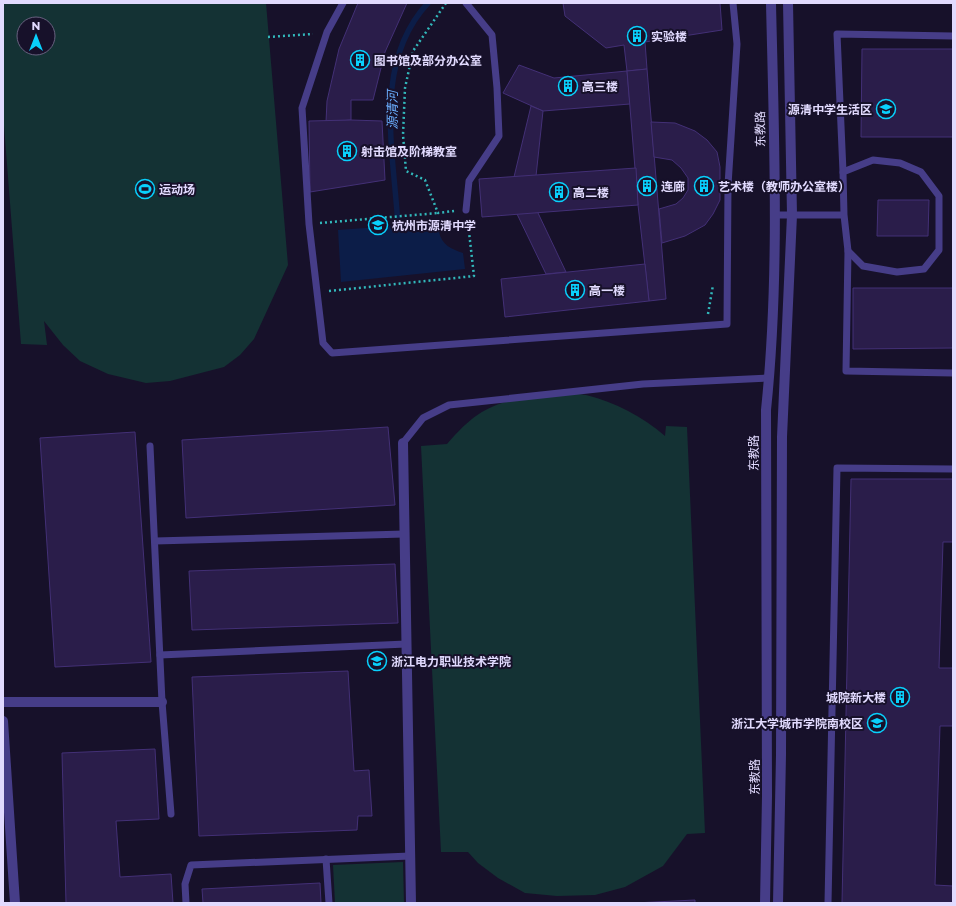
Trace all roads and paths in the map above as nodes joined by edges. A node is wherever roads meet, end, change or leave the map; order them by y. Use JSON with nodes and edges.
{"nodes":[{"id":1,"x":343,"y":3,"type":"edge"},
{"id":2,"x":446,"y":3,"type":"edge"},
{"id":3,"x":466,"y":3,"type":"edge"},
{"id":4,"x":733,"y":3,"type":"edge"},
{"id":5,"x":771,"y":3,"type":"edge"},
{"id":6,"x":788,"y":3,"type":"edge"},
{"id":7,"x":327,"y":32,"type":"junction"},
{"id":8,"x":953,"y":36,"type":"edge"},
{"id":9,"x":268,"y":38,"type":"dead end"},
{"id":10,"x":843,"y":172,"type":"junction"},
{"id":11,"x":466,"y":210,"type":"junction"},
{"id":12,"x":438,"y":212,"type":"junction"},
{"id":13,"x":775,"y":215,"type":"junction"},
{"id":14,"x":792,"y":215,"type":"junction"},
{"id":15,"x":844,"y":215,"type":"junction"},
{"id":16,"x":309,"y":224,"type":"junction"},
{"id":17,"x":848,"y":251,"type":"junction"},
{"id":18,"x":714,"y":280,"type":"dead end"},
{"id":19,"x":317,"y":292,"type":"junction"},
{"id":20,"x":706,"y":326,"type":"junction"},
{"id":21,"x":953,"y":373,"type":"edge"},
{"id":22,"x":769,"y":378,"type":"junction"},
{"id":23,"x":402,"y":443,"type":"joint"},
{"id":24,"x":150,"y":446,"type":"dead end"},
{"id":25,"x":953,"y":469,"type":"edge"},
{"id":26,"x":404,"y":534,"type":"junction"},
{"id":27,"x":154,"y":541,"type":"junction"},
{"id":28,"x":406,"y":644,"type":"junction"},
{"id":29,"x":160,"y":655,"type":"junction"},
{"id":30,"x":3,"y":702,"type":"edge"},
{"id":31,"x":162,"y":702,"type":"junction"},
{"id":32,"x":3,"y":721,"type":"edge"},
{"id":33,"x":171,"y":814,"type":"dead end"},
{"id":34,"x":410,"y":856,"type":"junction"},
{"id":35,"x":326,"y":859,"type":"junction"},
{"id":36,"x":15,"y":903,"type":"edge"},
{"id":37,"x":186,"y":903,"type":"edge"},
{"id":38,"x":328,"y":903,"type":"edge"},
{"id":39,"x":411,"y":903,"type":"edge"},
{"id":40,"x":765,"y":903,"type":"edge"},
{"id":41,"x":778,"y":903,"type":"edge"},
{"id":42,"x":828,"y":903,"type":"edge"}],
"edges":[{"from":1,"to":7,"type":"lane"},
{"from":2,"to":12,"type":"path"},
{"from":3,"to":11,"type":"lane"},
{"from":4,"to":20,"type":"lane"},
{"from":5,"to":13,"type":"street","name":"东教路"},
{"from":6,"to":14,"type":"street"},
{"from":7,"to":9,"type":"path"},
{"from":7,"to":16,"type":"lane"},
{"from":8,"to":10,"type":"lane"},
{"from":10,"to":15,"type":"lane"},
{"from":10,"to":17,"type":"lane"},
{"from":11,"to":12,"type":"path"},
{"from":11,"to":19,"type":"path"},
{"from":12,"to":16,"type":"path"},
{"from":13,"to":14,"type":"lane"},
{"from":13,"to":22,"type":"street","name":"东教路"},
{"from":14,"to":15,"type":"lane"},
{"from":14,"to":41,"type":"street"},
{"from":15,"to":17,"type":"lane"},
{"from":16,"to":19,"type":"lane"},
{"from":17,"to":21,"type":"lane"},
{"from":18,"to":20,"type":"path"},
{"from":19,"to":20,"type":"lane"},
{"from":22,"to":23,"type":"lane"},
{"from":22,"to":40,"type":"street","name":"东教路"},
{"from":23,"to":26,"type":"street"},
{"from":24,"to":27,"type":"lane"},
{"from":25,"to":42,"type":"lane"},
{"from":26,"to":27,"type":"lane"},
{"from":26,"to":28,"type":"street"},
{"from":27,"to":29,"type":"lane"},
{"from":28,"to":29,"type":"lane"},
{"from":28,"to":34,"type":"street"},
{"from":29,"to":31,"type":"lane"},
{"from":30,"to":31,"type":"street"},
{"from":31,"to":33,"type":"lane"},
{"from":32,"to":36,"type":"street"},
{"from":34,"to":35,"type":"lane"},
{"from":34,"to":39,"type":"street"},
{"from":35,"to":37,"type":"lane"},
{"from":35,"to":38,"type":"lane"}]}
